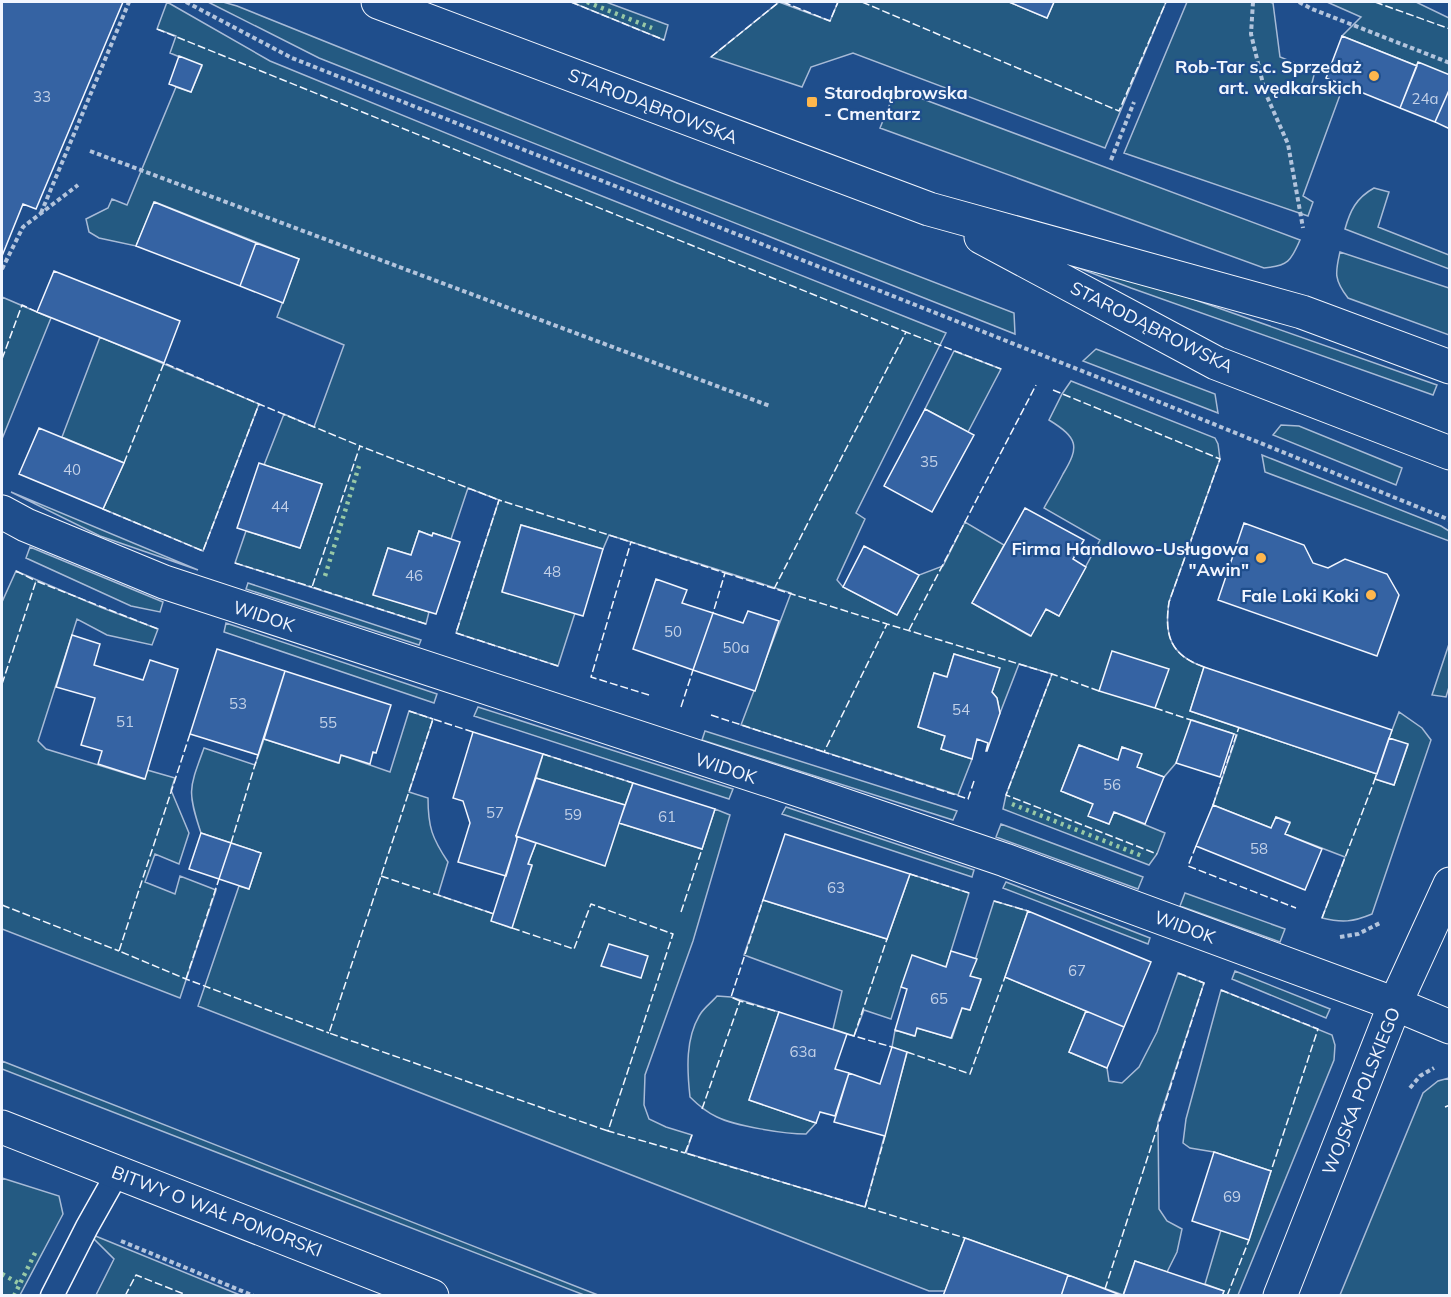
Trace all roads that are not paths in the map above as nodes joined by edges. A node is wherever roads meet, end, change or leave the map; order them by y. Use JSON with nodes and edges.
{"nodes":[{"id":1,"x":378,"y":2,"type":"edge"},
{"id":2,"x":929,"y":209,"type":"junction"},
{"id":3,"x":1449,"y":368,"type":"edge"},
{"id":4,"x":1449,"y":453,"type":"edge"},
{"id":5,"x":2,"y":512,"type":"edge"},
{"id":6,"x":1449,"y":882,"type":"edge"},
{"id":7,"x":1395,"y":1004,"type":"junction"},
{"id":8,"x":1449,"y":1027,"type":"edge"},
{"id":9,"x":2,"y":1127,"type":"edge"},
{"id":10,"x":118,"y":1172,"type":"junction"},
{"id":11,"x":52,"y":1296,"type":"edge"},
{"id":12,"x":432,"y":1296,"type":"edge"},
{"id":13,"x":1280,"y":1296,"type":"edge"}],
"edges":[{"from":1,"to":2,"type":"street","name":"STARODĄBROWSKA"},
{"from":2,"to":3,"type":"street","name":"STARODĄBROWSKA"},
{"from":2,"to":4,"type":"street","name":"STARODĄBROWSKA"},
{"from":5,"to":7,"type":"street","name":"WIDOK"},
{"from":6,"to":7,"type":"street","name":"WOJSKA POLSKIEGO"},
{"from":7,"to":8,"type":"street","name":"WIDOK"},
{"from":7,"to":13,"type":"street","name":"WOJSKA POLSKIEGO"},
{"from":9,"to":10,"type":"street","name":"BITWY O WAŁ POMORSKI"},
{"from":10,"to":11,"type":"lane"},
{"from":10,"to":12,"type":"street","name":"BITWY O WAŁ POMORSKI"}]}
